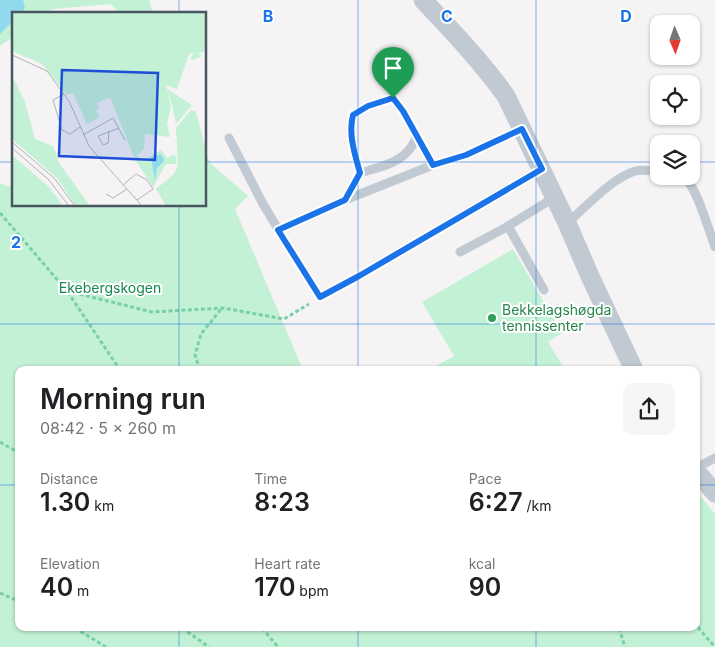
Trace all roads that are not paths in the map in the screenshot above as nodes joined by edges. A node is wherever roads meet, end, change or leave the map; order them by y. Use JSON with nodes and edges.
{"nodes":[{"id":1,"x":423,"y":0,"type":"edge"},
{"id":2,"x":417,"y":137,"type":"junction"},
{"id":3,"x":229,"y":138,"type":"dead end"},
{"id":4,"x":542,"y":169,"type":"junction"},
{"id":5,"x":650,"y":171,"type":"edge"},
{"id":6,"x":360,"y":173,"type":"junction"},
{"id":7,"x":690,"y":185,"type":"edge"},
{"id":8,"x":555,"y":197,"type":"junction"},
{"id":9,"x":345,"y":200,"type":"junction"},
{"id":10,"x":567,"y":223,"type":"junction"},
{"id":11,"x":508,"y":226,"type":"junction"},
{"id":12,"x":278,"y":230,"type":"junction"},
{"id":13,"x":715,"y":247,"type":"edge"},
{"id":14,"x":460,"y":252,"type":"dead end"},
{"id":15,"x":544,"y":290,"type":"dead end"},
{"id":16,"x":632,"y":366,"type":"edge"},
{"id":17,"x":715,"y":458,"type":"edge"},
{"id":18,"x":700,"y":467,"type":"edge"},
{"id":19,"x":700,"y":474,"type":"edge"},
{"id":20,"x":715,"y":492,"type":"edge"}],
"edges":[{"from":1,"to":4,"type":"street"},
{"from":2,"to":6,"type":"lane"},
{"from":2,"to":6,"type":"lane"},
{"from":2,"to":9,"type":"lane"},
{"from":3,"to":12,"type":"lane"},
{"from":4,"to":8,"type":"street"},
{"from":4,"to":12,"type":"lane"},
{"from":5,"to":10,"type":"lane"},
{"from":6,"to":9,"type":"lane"},
{"from":7,"to":13,"type":"lane"},
{"from":8,"to":10,"type":"street"},
{"from":8,"to":11,"type":"lane"},
{"from":9,"to":12,"type":"lane"},
{"from":10,"to":16,"type":"street"},
{"from":11,"to":14,"type":"lane"},
{"from":11,"to":15,"type":"lane"},
{"from":17,"to":18,"type":"lane"},
{"from":19,"to":20,"type":"street"}]}
